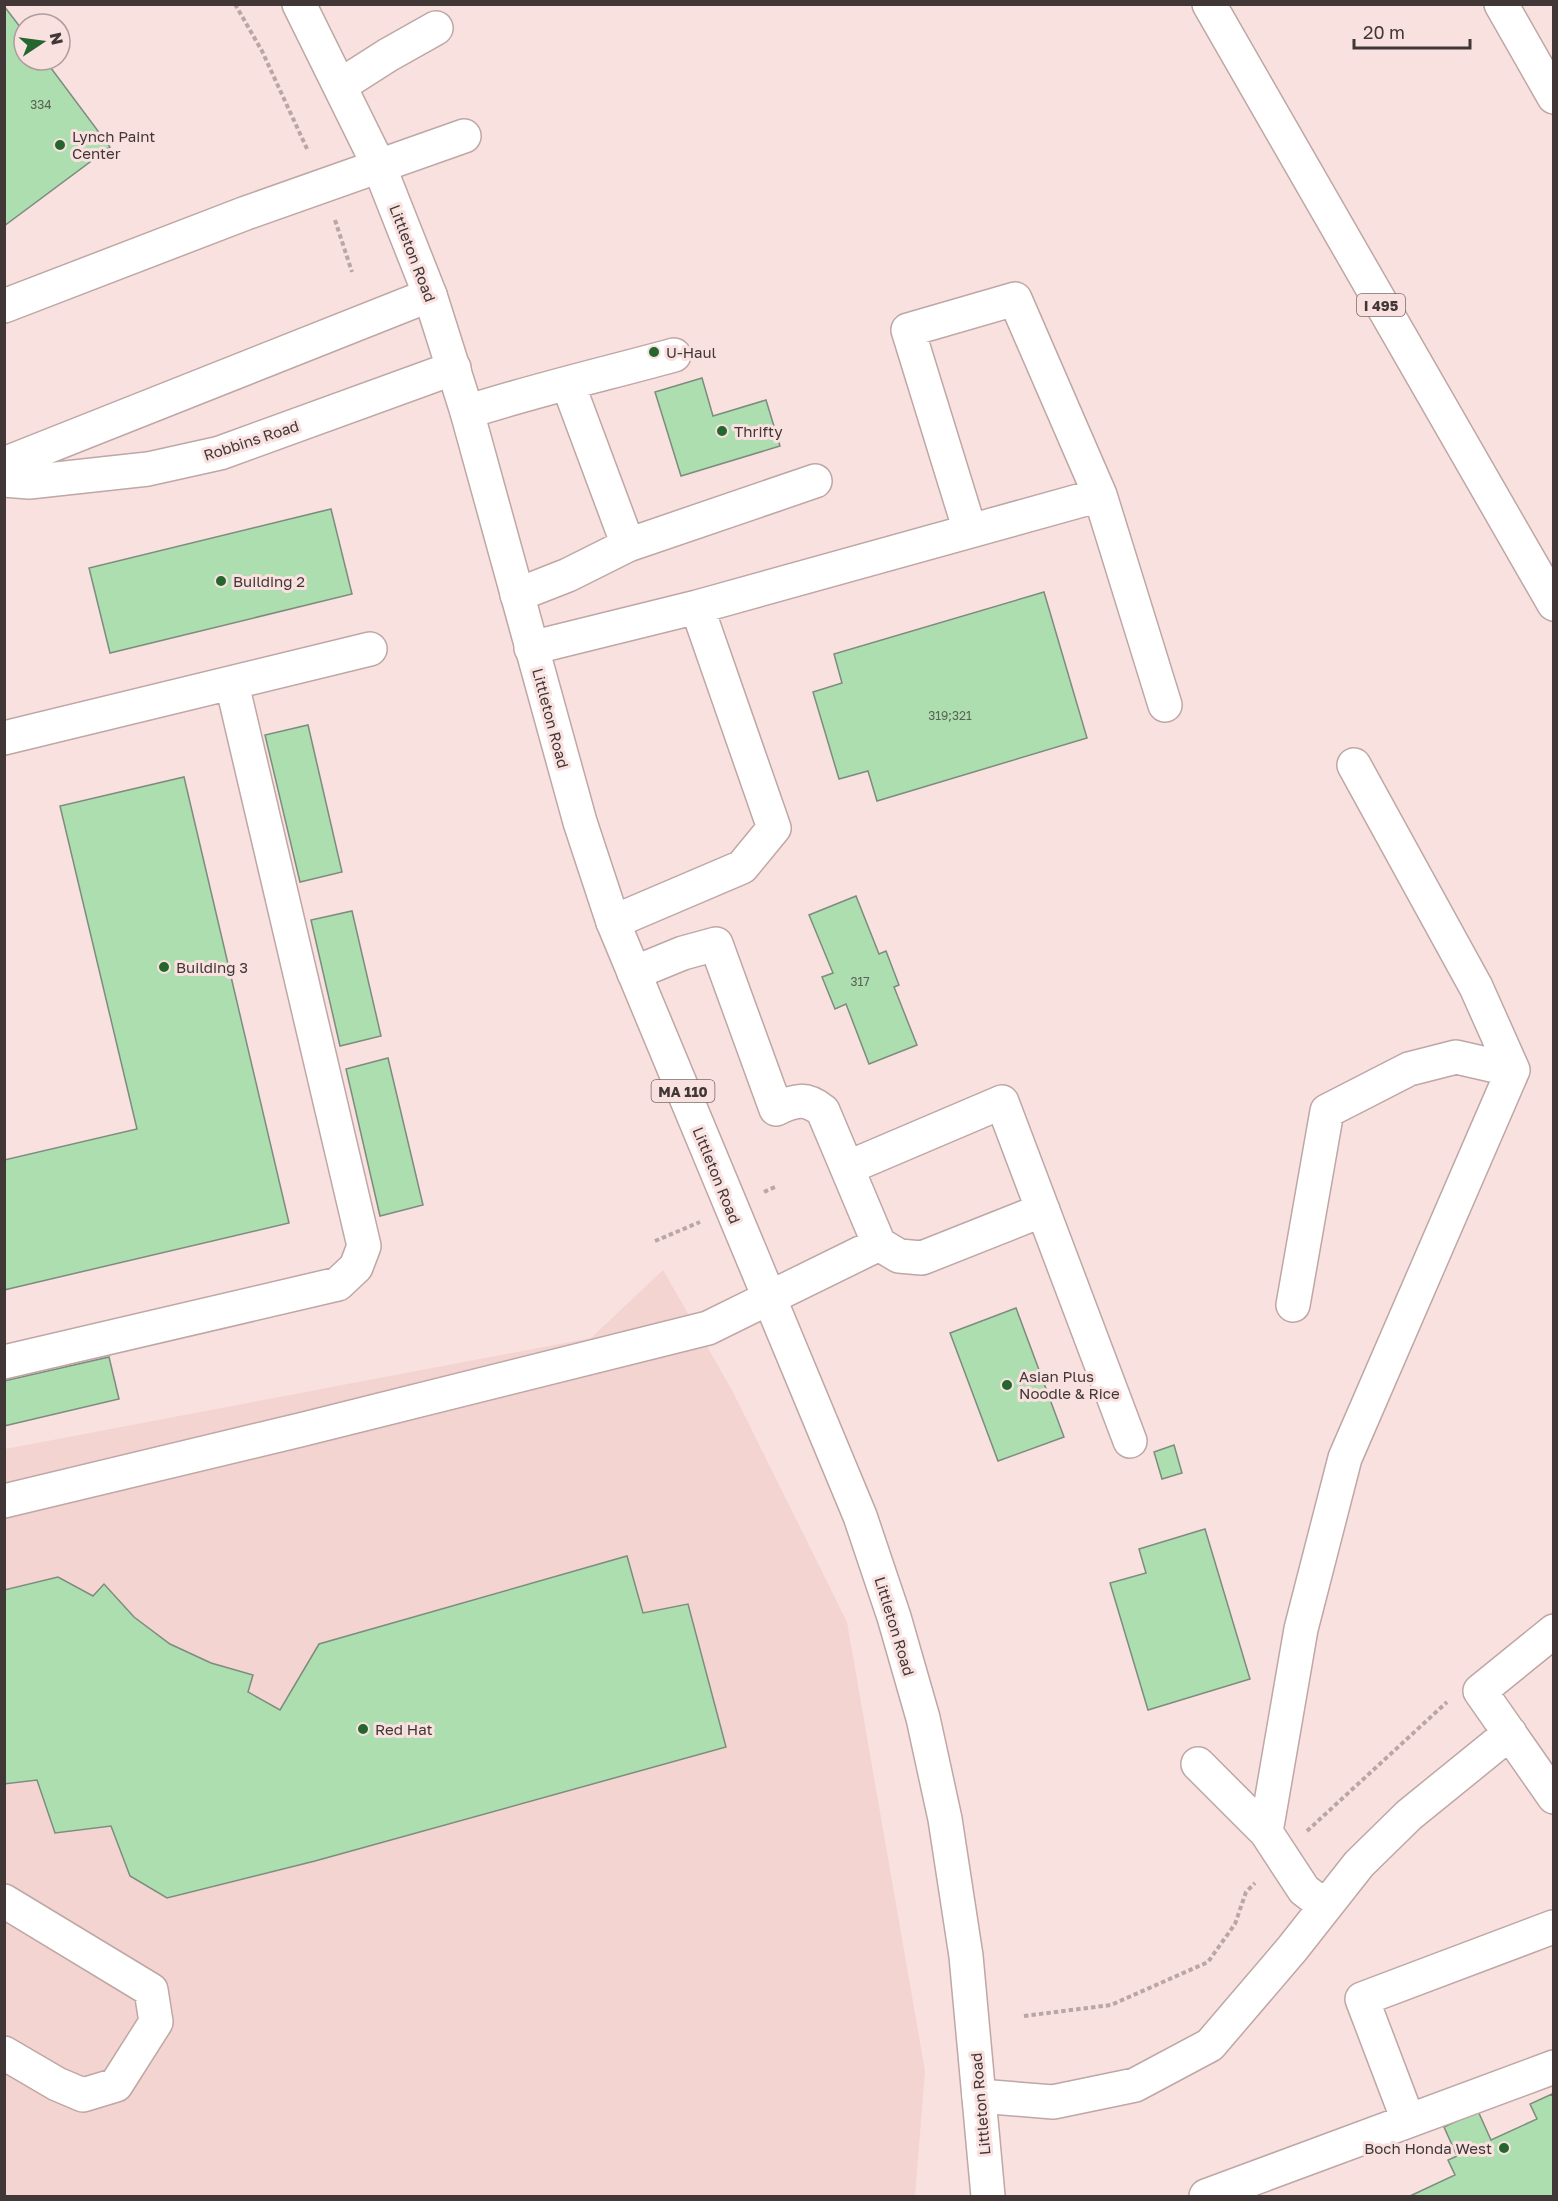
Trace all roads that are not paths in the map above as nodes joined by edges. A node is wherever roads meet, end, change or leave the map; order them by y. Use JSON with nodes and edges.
{"nodes":[{"id":1,"x":299,"y":4,"type":"edge"},
{"id":2,"x":1209,"y":4,"type":"edge"},
{"id":3,"x":1501,"y":4,"type":"edge"},
{"id":4,"x":436,"y":28,"type":"dead end"},
{"id":5,"x":341,"y":85,"type":"junction"},
{"id":6,"x":1554,"y":97,"type":"edge"},
{"id":7,"x":464,"y":136,"type":"dead end"},
{"id":8,"x":379,"y":166,"type":"junction"},
{"id":9,"x":429,"y":295,"type":"junction"},
{"id":10,"x":4,"y":306,"type":"edge"},
{"id":11,"x":674,"y":355,"type":"dead end"},
{"id":12,"x":454,"y":368,"type":"junction"},
{"id":13,"x":568,"y":384,"type":"junction"},
{"id":14,"x":467,"y":412,"type":"junction"},
{"id":15,"x":4,"y":464,"type":"edge"},
{"id":16,"x":4,"y":480,"type":"edge"},
{"id":17,"x":815,"y":481,"type":"dead end"},
{"id":18,"x":1100,"y":495,"type":"junction"},
{"id":19,"x":970,"y":531,"type":"junction"},
{"id":20,"x":628,"y":545,"type":"junction"},
{"id":21,"x":517,"y":595,"type":"junction"},
{"id":22,"x":1554,"y":604,"type":"edge"},
{"id":23,"x":697,"y":607,"type":"junction"},
{"id":24,"x":531,"y":648,"type":"junction"},
{"id":25,"x":370,"y":649,"type":"dead end"},
{"id":26,"x":232,"y":684,"type":"junction"},
{"id":27,"x":1165,"y":705,"type":"dead end"},
{"id":28,"x":4,"y":738,"type":"edge"},
{"id":29,"x":1354,"y":765,"type":"dead end"},
{"id":30,"x":613,"y":922,"type":"junction"},
{"id":31,"x":634,"y":974,"type":"junction"},
{"id":32,"x":1513,"y":1070,"type":"junction"},
{"id":33,"x":847,"y":1168,"type":"junction"},
{"id":34,"x":1043,"y":1210,"type":"junction"},
{"id":35,"x":879,"y":1244,"type":"junction"},
{"id":36,"x":768,"y":1298,"type":"junction"},
{"id":37,"x":1293,"y":1305,"type":"dead end"},
{"id":38,"x":4,"y":1362,"type":"edge"},
{"id":39,"x":1130,"y":1441,"type":"dead end"},
{"id":40,"x":4,"y":1500,"type":"edge"},
{"id":41,"x":1554,"y":1631,"type":"edge"},
{"id":42,"x":1510,"y":1733,"type":"junction"},
{"id":43,"x":1198,"y":1764,"type":"dead end"},
{"id":44,"x":1554,"y":1797,"type":"edge"},
{"id":45,"x":1274,"y":1844,"type":"junction"},
{"id":46,"x":4,"y":1900,"type":"edge"},
{"id":47,"x":1325,"y":1906,"type":"junction"},
{"id":48,"x":1553,"y":1927,"type":"edge"},
{"id":49,"x":4,"y":2053,"type":"edge"},
{"id":50,"x":1554,"y":2067,"type":"edge"},
{"id":51,"x":979,"y":2096,"type":"junction"},
{"id":52,"x":1408,"y":2120,"type":"junction"},
{"id":53,"x":988,"y":2196,"type":"edge"},
{"id":54,"x":1206,"y":2196,"type":"edge"}],
"edges":[{"from":1,"to":5,"type":"main road","name":"Littleton Road","number":"MA 110"},
{"from":2,"to":22,"type":"main road","number":"I 495"},
{"from":3,"to":6,"type":"main road"},
{"from":4,"to":5,"type":"main road"},
{"from":5,"to":8,"type":"main road","name":"Littleton Road","number":"MA 110"},
{"from":7,"to":8,"type":"main road"},
{"from":8,"to":9,"type":"main road","name":"Littleton Road","number":"MA 110"},
{"from":8,"to":10,"type":"main road"},
{"from":9,"to":12,"type":"main road","name":"Littleton Road","number":"MA 110"},
{"from":9,"to":15,"type":"main road"},
{"from":11,"to":13,"type":"main road"},
{"from":12,"to":14,"type":"main road","name":"Littleton Road","number":"MA 110"},
{"from":12,"to":16,"type":"main road","name":"Robbins Road"},
{"from":13,"to":14,"type":"main road"},
{"from":13,"to":20,"type":"main road"},
{"from":14,"to":21,"type":"main road","name":"Littleton Road","number":"MA 110"},
{"from":17,"to":20,"type":"main road"},
{"from":18,"to":19,"type":"main road"},
{"from":18,"to":19,"type":"main road"},
{"from":18,"to":27,"type":"main road"},
{"from":19,"to":23,"type":"main road"},
{"from":20,"to":21,"type":"main road"},
{"from":21,"to":24,"type":"main road","name":"Littleton Road","number":"MA 110"},
{"from":23,"to":24,"type":"main road"},
{"from":23,"to":30,"type":"main road"},
{"from":24,"to":30,"type":"main road","name":"Littleton Road","number":"MA 110"},
{"from":25,"to":26,"type":"main road"},
{"from":26,"to":28,"type":"main road"},
{"from":26,"to":38,"type":"main road"},
{"from":29,"to":32,"type":"main road"},
{"from":30,"to":31,"type":"main road","name":"Littleton Road","number":"MA 110"},
{"from":31,"to":33,"type":"main road"},
{"from":31,"to":36,"type":"main road","name":"Littleton Road","number":"MA 110"},
{"from":32,"to":37,"type":"main road"},
{"from":32,"to":45,"type":"main road"},
{"from":33,"to":34,"type":"main road"},
{"from":33,"to":35,"type":"main road"},
{"from":34,"to":35,"type":"main road"},
{"from":34,"to":39,"type":"main road"},
{"from":35,"to":36,"type":"main road"},
{"from":36,"to":40,"type":"main road"},
{"from":36,"to":51,"type":"main road","name":"Littleton Road","number":"MA 110"},
{"from":41,"to":42,"type":"main road"},
{"from":42,"to":44,"type":"main road"},
{"from":42,"to":47,"type":"main road"},
{"from":43,"to":45,"type":"main road"},
{"from":45,"to":47,"type":"main road"},
{"from":46,"to":49,"type":"main road"},
{"from":47,"to":51,"type":"main road"},
{"from":48,"to":52,"type":"main road"},
{"from":50,"to":52,"type":"main road"},
{"from":51,"to":53,"type":"main road","name":"Littleton Road","number":"MA 110"},
{"from":52,"to":54,"type":"main road"}]}
